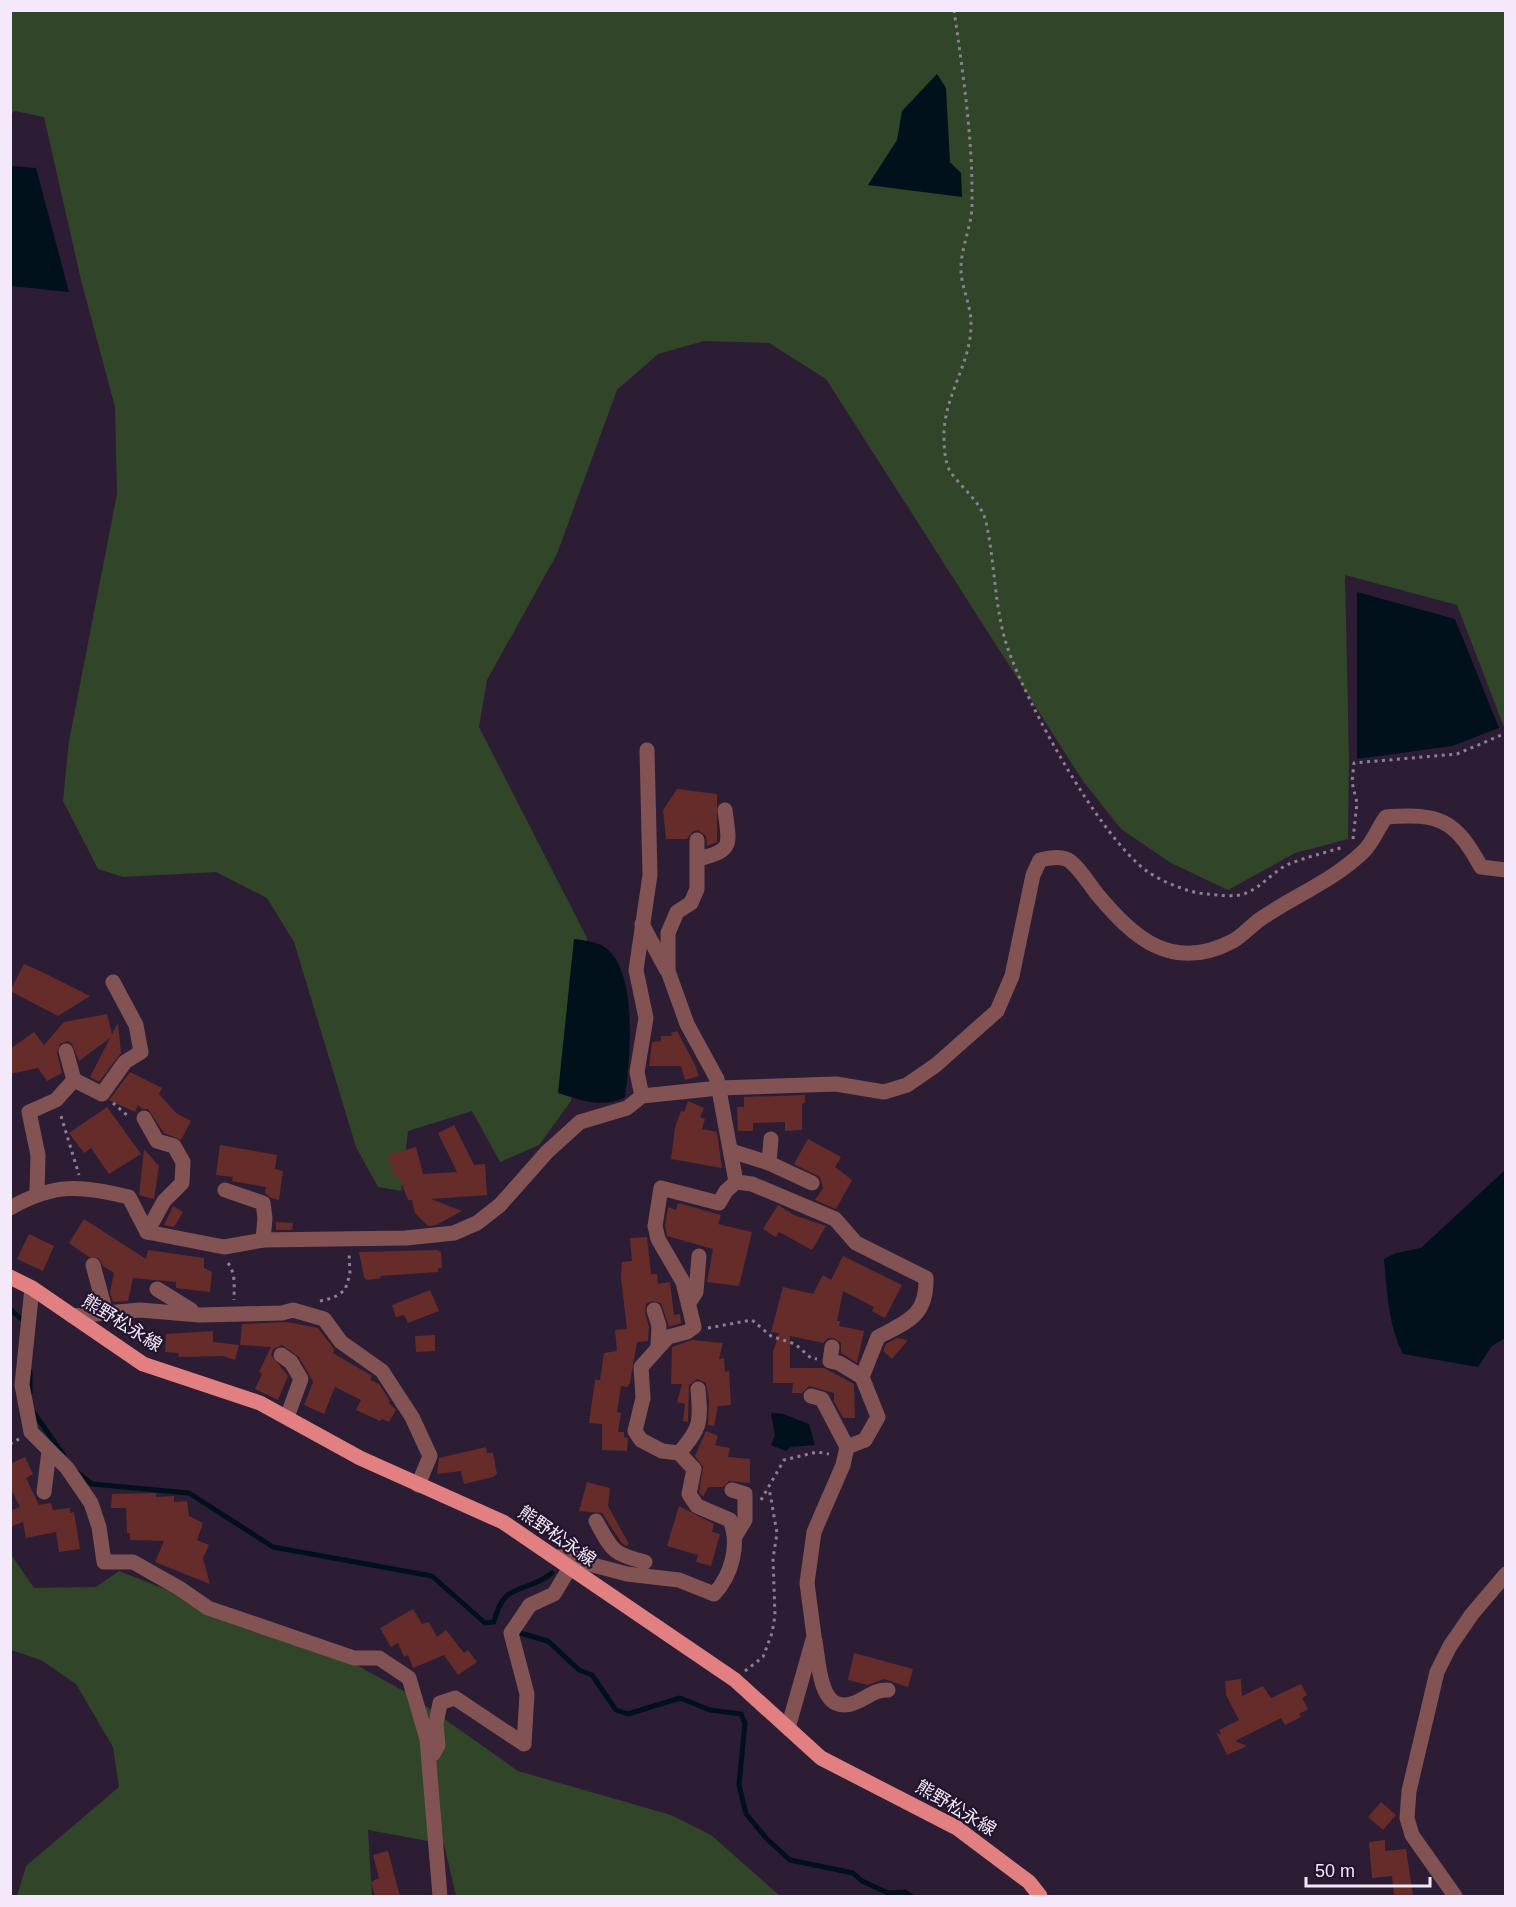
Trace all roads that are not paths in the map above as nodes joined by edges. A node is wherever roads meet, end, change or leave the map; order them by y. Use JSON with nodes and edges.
{"nodes":[{"id":1,"x":647,"y":750,"type":"dead end"},
{"id":2,"x":725,"y":810,"type":"dead end"},
{"id":3,"x":697,"y":840,"type":"dead end"},
{"id":4,"x":698,"y":859,"type":"junction"},
{"id":5,"x":1506,"y":870,"type":"edge"},
{"id":6,"x":642,"y":924,"type":"junction"},
{"id":7,"x":668,"y":971,"type":"junction"},
{"id":8,"x":113,"y":982,"type":"dead end"},
{"id":9,"x":66,"y":1051,"type":"dead end"},
{"id":10,"x":74,"y":1080,"type":"junction"},
{"id":11,"x":719,"y":1088,"type":"junction"},
{"id":12,"x":642,"y":1096,"type":"junction"},
{"id":13,"x":144,"y":1118,"type":"dead end"},
{"id":14,"x":771,"y":1139,"type":"dead end"},
{"id":15,"x":731,"y":1151,"type":"junction"},
{"id":16,"x":769,"y":1163,"type":"junction"},
{"id":17,"x":736,"y":1182,"type":"junction"},
{"id":18,"x":812,"y":1183,"type":"dead end"},
{"id":19,"x":225,"y":1190,"type":"dead end"},
{"id":20,"x":37,"y":1192,"type":"junction"},
{"id":21,"x":10,"y":1208,"type":"edge"},
{"id":22,"x":147,"y":1232,"type":"junction"},
{"id":23,"x":263,"y":1240,"type":"junction"},
{"id":24,"x":699,"y":1256,"type":"dead end"},
{"id":25,"x":93,"y":1265,"type":"dead end"},
{"id":26,"x":10,"y":1277,"type":"edge"},
{"id":27,"x":33,"y":1288,"type":"junction"},
{"id":28,"x":157,"y":1289,"type":"dead end"},
{"id":29,"x":690,"y":1301,"type":"junction"},
{"id":30,"x":654,"y":1310,"type":"dead end"},
{"id":31,"x":105,"y":1314,"type":"junction"},
{"id":32,"x":199,"y":1315,"type":"junction"},
{"id":33,"x":73,"y":1316,"type":"junction"},
{"id":34,"x":658,"y":1345,"type":"junction"},
{"id":35,"x":831,"y":1354,"type":"road end"},
{"id":36,"x":282,"y":1355,"type":"dead end"},
{"id":37,"x":862,"y":1377,"type":"junction"},
{"id":38,"x":698,"y":1389,"type":"dead end"},
{"id":39,"x":811,"y":1396,"type":"dead end"},
{"id":40,"x":286,"y":1417,"type":"junction"},
{"id":41,"x":846,"y":1447,"type":"junction"},
{"id":42,"x":49,"y":1451,"type":"junction"},
{"id":43,"x":679,"y":1453,"type":"junction"},
{"id":44,"x":418,"y":1485,"type":"junction"},
{"id":45,"x":732,"y":1490,"type":"dead end"},
{"id":46,"x":45,"y":1492,"type":"dead end"},
{"id":47,"x":596,"y":1521,"type":"dead end"},
{"id":48,"x":736,"y":1535,"type":"junction"},
{"id":49,"x":556,"y":1557,"type":"junction"},
{"id":50,"x":569,"y":1569,"type":"junction"},
{"id":51,"x":1506,"y":1574,"type":"edge"},
{"id":52,"x":679,"y":1580,"type":"junction"},
{"id":53,"x":814,"y":1636,"type":"junction"},
{"id":54,"x":888,"y":1690,"type":"dead end"},
{"id":55,"x":788,"y":1728,"type":"junction"},
{"id":56,"x":429,"y":1762,"type":"junction"},
{"id":57,"x":440,"y":1896,"type":"edge"},
{"id":58,"x":1040,"y":1896,"type":"edge"},
{"id":59,"x":1455,"y":1896,"type":"edge"}],
"edges":[{"from":1,"to":6,"type":"street"},
{"from":2,"to":4,"type":"street"},
{"from":3,"to":4,"type":"street"},
{"from":4,"to":7,"type":"street"},
{"from":5,"to":11,"type":"street"},
{"from":6,"to":7,"type":"street"},
{"from":6,"to":12,"type":"street"},
{"from":7,"to":11,"type":"street"},
{"from":8,"to":10,"type":"street"},
{"from":9,"to":10,"type":"street"},
{"from":10,"to":20,"type":"street"},
{"from":11,"to":12,"type":"street"},
{"from":11,"to":15,"type":"street"},
{"from":12,"to":23,"type":"street"},
{"from":13,"to":22,"type":"street"},
{"from":14,"to":16,"type":"street"},
{"from":15,"to":16,"type":"street"},
{"from":15,"to":17,"type":"street"},
{"from":16,"to":18,"type":"street"},
{"from":17,"to":29,"type":"street"},
{"from":17,"to":37,"type":"street"},
{"from":19,"to":23,"type":"street"},
{"from":20,"to":21,"type":"street"},
{"from":20,"to":22,"type":"street"},
{"from":22,"to":23,"type":"street"},
{"from":24,"to":29,"type":"street"},
{"from":25,"to":31,"type":"street"},
{"from":26,"to":27,"type":"main road","name":"熊野松永線"},
{"from":27,"to":33,"type":"main road","name":"熊野松永線"},
{"from":27,"to":42,"type":"street"},
{"from":28,"to":32,"type":"street"},
{"from":29,"to":34,"type":"street"},
{"from":30,"to":34,"type":"street"},
{"from":31,"to":32,"type":"street"},
{"from":31,"to":33,"type":"street"},
{"from":32,"to":44,"type":"street"},
{"from":33,"to":40,"type":"main road","name":"熊野松永線"},
{"from":34,"to":43,"type":"street"},
{"from":35,"to":37,"type":"street"},
{"from":36,"to":40,"type":"street"},
{"from":37,"to":41,"type":"street"},
{"from":38,"to":43,"type":"street"},
{"from":39,"to":41,"type":"street"},
{"from":40,"to":44,"type":"main road","name":"熊野松永線"},
{"from":41,"to":53,"type":"street"},
{"from":42,"to":46,"type":"street"},
{"from":42,"to":56,"type":"street"},
{"from":43,"to":48,"type":"street"},
{"from":44,"to":49,"type":"main road","name":"熊野松永線"},
{"from":45,"to":48,"type":"street"},
{"from":47,"to":52,"type":"street"},
{"from":48,"to":52,"type":"street"},
{"from":49,"to":50,"type":"main road","name":"熊野松永線"},
{"from":49,"to":52,"type":"street"},
{"from":50,"to":55,"type":"main road","name":"熊野松永線"},
{"from":50,"to":56,"type":"street"},
{"from":51,"to":59,"type":"street"},
{"from":53,"to":54,"type":"street"},
{"from":53,"to":55,"type":"street"},
{"from":55,"to":58,"type":"main road","name":"熊野松永線"},
{"from":56,"to":57,"type":"street"}]}
